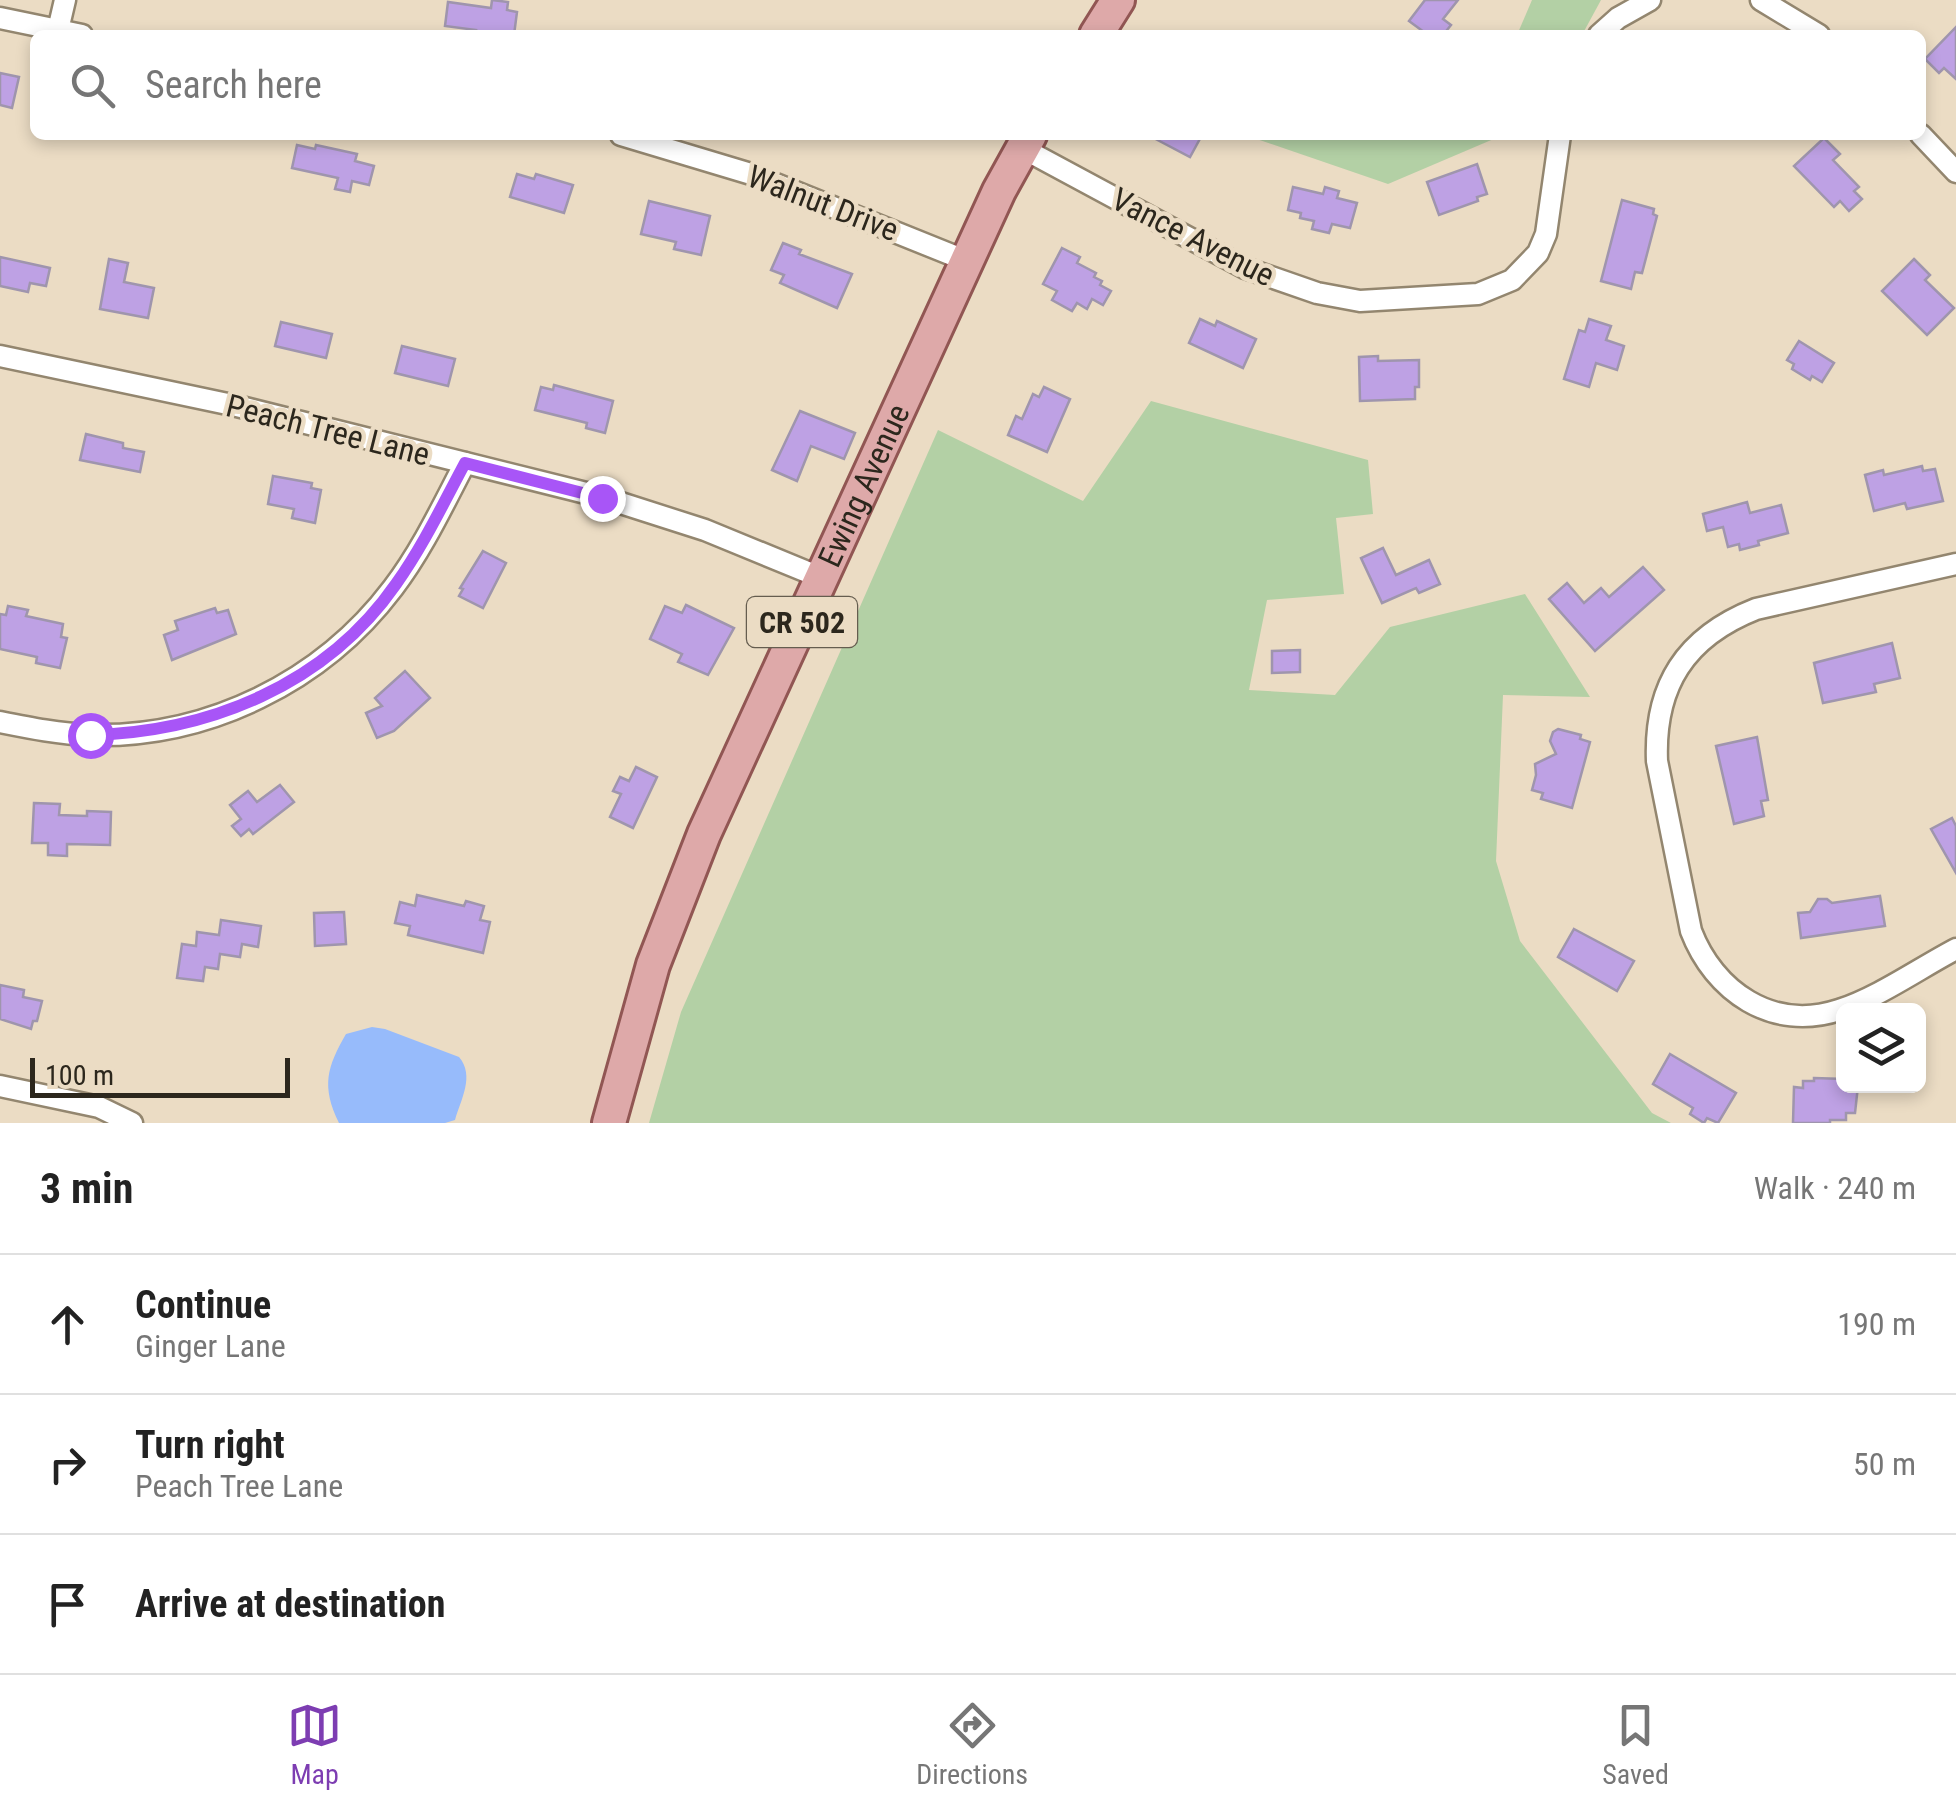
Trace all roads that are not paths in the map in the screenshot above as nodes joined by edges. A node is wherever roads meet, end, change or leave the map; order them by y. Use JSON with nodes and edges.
{"nodes":[{"id":1,"x":65,"y":0,"type":"edge"},
{"id":2,"x":1118,"y":0,"type":"edge"},
{"id":3,"x":1650,"y":0,"type":"edge"},
{"id":4,"x":1760,"y":0,"type":"edge"},
{"id":5,"x":0,"y":18,"type":"edge"},
{"id":6,"x":58,"y":30,"type":"joint"},
{"id":7,"x":1099,"y":30,"type":"edge"},
{"id":8,"x":1605,"y":30,"type":"edge"},
{"id":9,"x":1811,"y":30,"type":"edge"},
{"id":10,"x":638,"y":140,"type":"edge"},
{"id":11,"x":1559,"y":140,"type":"edge"},
{"id":12,"x":1926,"y":140,"type":"edge"},
{"id":13,"x":1026,"y":142,"type":"edge"},
{"id":14,"x":1956,"y":172,"type":"edge"},
{"id":15,"x":966,"y":261,"type":"junction"},
{"id":16,"x":0,"y":356,"type":"edge"},
{"id":17,"x":465,"y":463,"type":"junction"},
{"id":18,"x":1956,"y":564,"type":"edge"},
{"id":19,"x":822,"y":578,"type":"junction"},
{"id":20,"x":0,"y":722,"type":"edge"},
{"id":21,"x":1956,"y":948,"type":"edge"},
{"id":22,"x":0,"y":1086,"type":"edge"},
{"id":23,"x":132,"y":1123,"type":"edge"},
{"id":24,"x":608,"y":1123,"type":"edge"}],
"edges":[{"from":1,"to":6,"type":"street"},
{"from":2,"to":7,"type":"main road"},
{"from":3,"to":8,"type":"street"},
{"from":4,"to":9,"type":"street"},
{"from":5,"to":6,"type":"street"},
{"from":10,"to":15,"type":"street","name":"Walnut Drive"},
{"from":11,"to":13,"type":"street","name":"Vance Avenue"},
{"from":12,"to":14,"type":"street"},
{"from":13,"to":15,"type":"main road","name":"Ewing Avenue","number":"CR 502"},
{"from":15,"to":19,"type":"main road","name":"Ewing Avenue","number":"CR 502"},
{"from":16,"to":17,"type":"street","name":"Peach Tree Lane"},
{"from":17,"to":19,"type":"street","name":"Peach Tree Lane"},
{"from":17,"to":20,"type":"street"},
{"from":18,"to":21,"type":"street"},
{"from":19,"to":24,"type":"main road","name":"Ewing Avenue","number":"CR 502"},
{"from":22,"to":23,"type":"street"}]}
